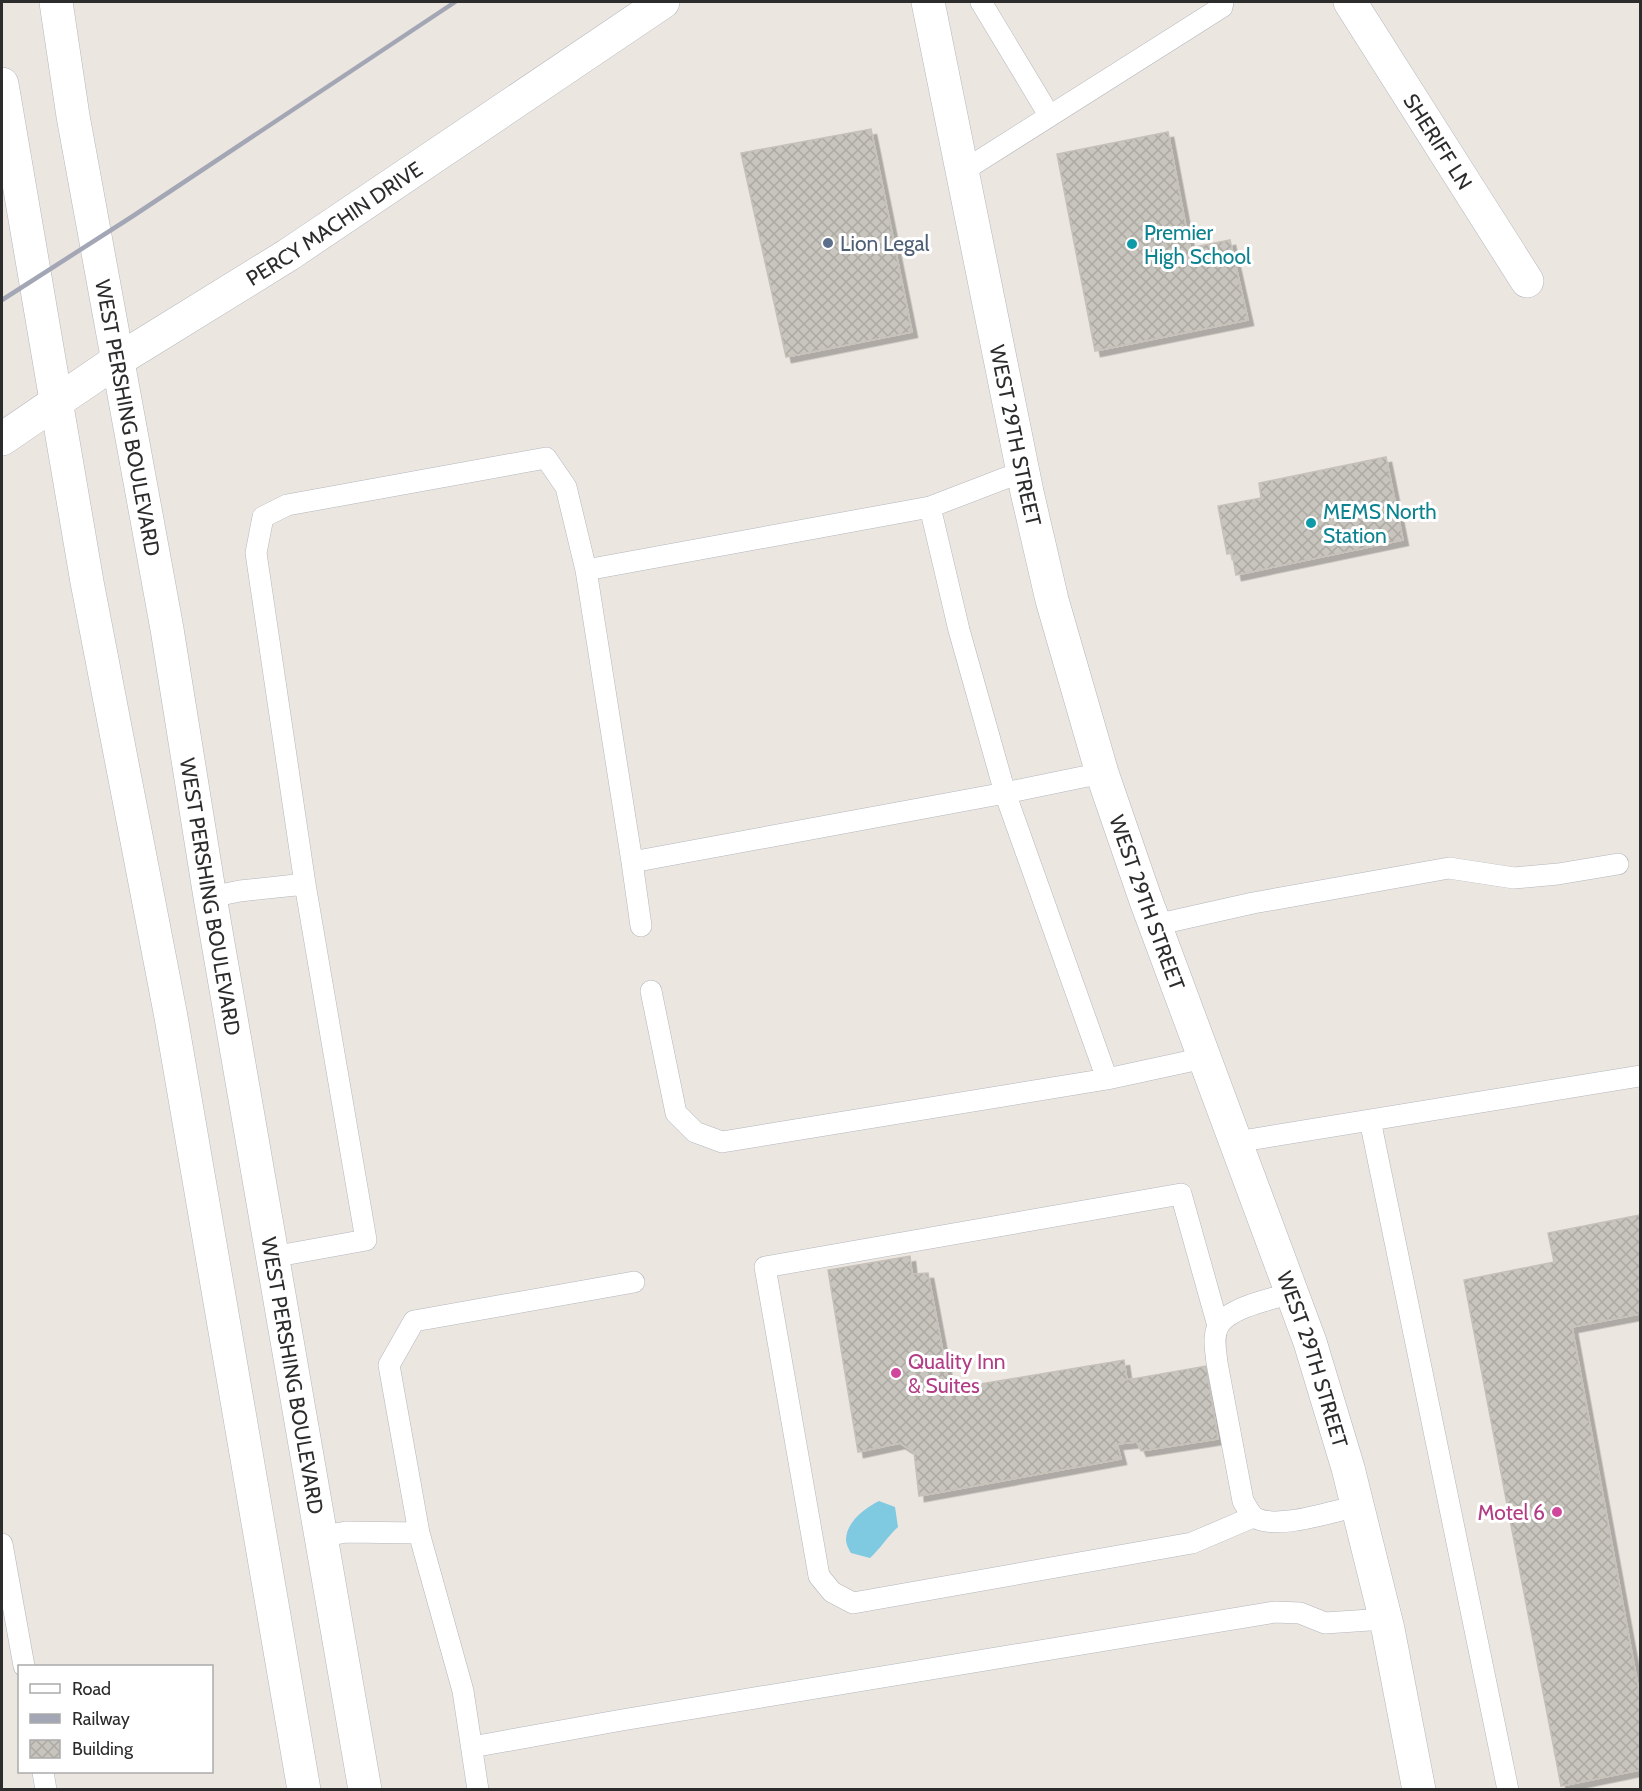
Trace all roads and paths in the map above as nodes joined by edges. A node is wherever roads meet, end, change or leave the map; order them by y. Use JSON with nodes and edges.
{"nodes":[{"id":1,"x":56,"y":2,"type":"edge"},
{"id":2,"x":663,"y":2,"type":"edge"},
{"id":3,"x":928,"y":2,"type":"edge"},
{"id":4,"x":981,"y":2,"type":"edge"},
{"id":5,"x":1223,"y":2,"type":"edge"},
{"id":6,"x":1350,"y":2,"type":"edge"},
{"id":7,"x":2,"y":84,"type":"edge"},
{"id":8,"x":1049,"y":115,"type":"junction"},
{"id":9,"x":963,"y":171,"type":"junction"},
{"id":10,"x":1527,"y":282,"type":"dead end"},
{"id":11,"x":118,"y":360,"type":"junction"},
{"id":12,"x":57,"y":401,"type":"junction"},
{"id":13,"x":2,"y":439,"type":"edge"},
{"id":14,"x":1024,"y":471,"type":"junction"},
{"id":15,"x":930,"y":507,"type":"junction"},
{"id":16,"x":586,"y":570,"type":"junction"},
{"id":17,"x":1102,"y":773,"type":"junction"},
{"id":18,"x":1005,"y":793,"type":"junction"},
{"id":19,"x":632,"y":862,"type":"junction"},
{"id":20,"x":1618,"y":864,"type":"dead end"},
{"id":21,"x":304,"y":884,"type":"junction"},
{"id":22,"x":210,"y":897,"type":"junction"},
{"id":23,"x":1155,"y":925,"type":"junction"},
{"id":24,"x":641,"y":926,"type":"dead end"},
{"id":25,"x":651,"y":991,"type":"dead end"},
{"id":26,"x":1204,"y":1058,"type":"junction"},
{"id":27,"x":1641,"y":1076,"type":"edge"},
{"id":28,"x":1107,"y":1079,"type":"junction"},
{"id":29,"x":1370,"y":1120,"type":"junction"},
{"id":30,"x":1236,"y":1142,"type":"junction"},
{"id":31,"x":272,"y":1257,"type":"junction"},
{"id":32,"x":634,"y":1282,"type":"dead end"},
{"id":33,"x":1292,"y":1293,"type":"junction"},
{"id":34,"x":1218,"y":1326,"type":"junction"},
{"id":35,"x":1358,"y":1506,"type":"junction"},
{"id":36,"x":1253,"y":1516,"type":"junction"},
{"id":37,"x":419,"y":1533,"type":"junction"},
{"id":38,"x":320,"y":1537,"type":"junction"},
{"id":39,"x":2,"y":1544,"type":"edge"},
{"id":40,"x":1385,"y":1618,"type":"junction"},
{"id":41,"x":24,"y":1665,"type":"edge"},
{"id":42,"x":472,"y":1747,"type":"junction"},
{"id":43,"x":43,"y":1773,"type":"edge"},
{"id":44,"x":46,"y":1790,"type":"edge"},
{"id":45,"x":304,"y":1790,"type":"edge"},
{"id":46,"x":365,"y":1790,"type":"edge"},
{"id":47,"x":478,"y":1790,"type":"edge"},
{"id":48,"x":1419,"y":1790,"type":"edge"},
{"id":49,"x":1508,"y":1790,"type":"edge"}],
"edges":[{"from":1,"to":11,"type":"main road","name":"WEST PERSHING BOULEVARD"},
{"from":2,"to":11,"type":"main road","name":"PERCY MACHIN DRIVE"},
{"from":3,"to":9,"type":"main road","name":"WEST 29TH STREET"},
{"from":4,"to":8,"type":"lane"},
{"from":5,"to":8,"type":"lane"},
{"from":6,"to":10,"type":"main road","name":"SHERIFF LN"},
{"from":7,"to":12,"type":"main road"},
{"from":8,"to":9,"type":"lane"},
{"from":9,"to":14,"type":"main road","name":"WEST 29TH STREET"},
{"from":11,"to":12,"type":"main road","name":"PERCY MACHIN DRIVE"},
{"from":11,"to":22,"type":"main road","name":"WEST PERSHING BOULEVARD"},
{"from":12,"to":13,"type":"main road","name":"PERCY MACHIN DRIVE"},
{"from":12,"to":45,"type":"main road"},
{"from":14,"to":15,"type":"lane"},
{"from":14,"to":17,"type":"main road","name":"WEST 29TH STREET"},
{"from":15,"to":16,"type":"lane"},
{"from":15,"to":18,"type":"lane"},
{"from":16,"to":19,"type":"lane"},
{"from":16,"to":21,"type":"lane"},
{"from":17,"to":18,"type":"lane"},
{"from":17,"to":23,"type":"main road","name":"WEST 29TH STREET"},
{"from":18,"to":19,"type":"lane"},
{"from":18,"to":28,"type":"lane"},
{"from":19,"to":24,"type":"lane"},
{"from":20,"to":23,"type":"lane"},
{"from":21,"to":22,"type":"lane"},
{"from":21,"to":31,"type":"lane"},
{"from":22,"to":31,"type":"main road","name":"WEST PERSHING BOULEVARD"},
{"from":23,"to":26,"type":"main road","name":"WEST 29TH STREET"},
{"from":25,"to":28,"type":"lane"},
{"from":26,"to":28,"type":"lane"},
{"from":26,"to":30,"type":"main road","name":"WEST 29TH STREET"},
{"from":27,"to":29,"type":"lane"},
{"from":29,"to":30,"type":"lane"},
{"from":29,"to":49,"type":"lane"},
{"from":30,"to":33,"type":"main road","name":"WEST 29TH STREET"},
{"from":31,"to":38,"type":"main road","name":"WEST PERSHING BOULEVARD"},
{"from":32,"to":37,"type":"lane"},
{"from":33,"to":34,"type":"lane"},
{"from":33,"to":35,"type":"main road","name":"WEST 29TH STREET"},
{"from":34,"to":36,"type":"lane"},
{"from":34,"to":36,"type":"lane"},
{"from":35,"to":36,"type":"lane"},
{"from":35,"to":40,"type":"main road","name":"WEST 29TH STREET"},
{"from":37,"to":38,"type":"lane"},
{"from":37,"to":42,"type":"lane"},
{"from":38,"to":46,"type":"main road","name":"WEST PERSHING BOULEVARD"},
{"from":39,"to":41,"type":"lane"},
{"from":40,"to":42,"type":"lane"},
{"from":40,"to":48,"type":"main road","name":"WEST 29TH STREET"},
{"from":42,"to":47,"type":"lane"},
{"from":43,"to":44,"type":"lane"}]}
